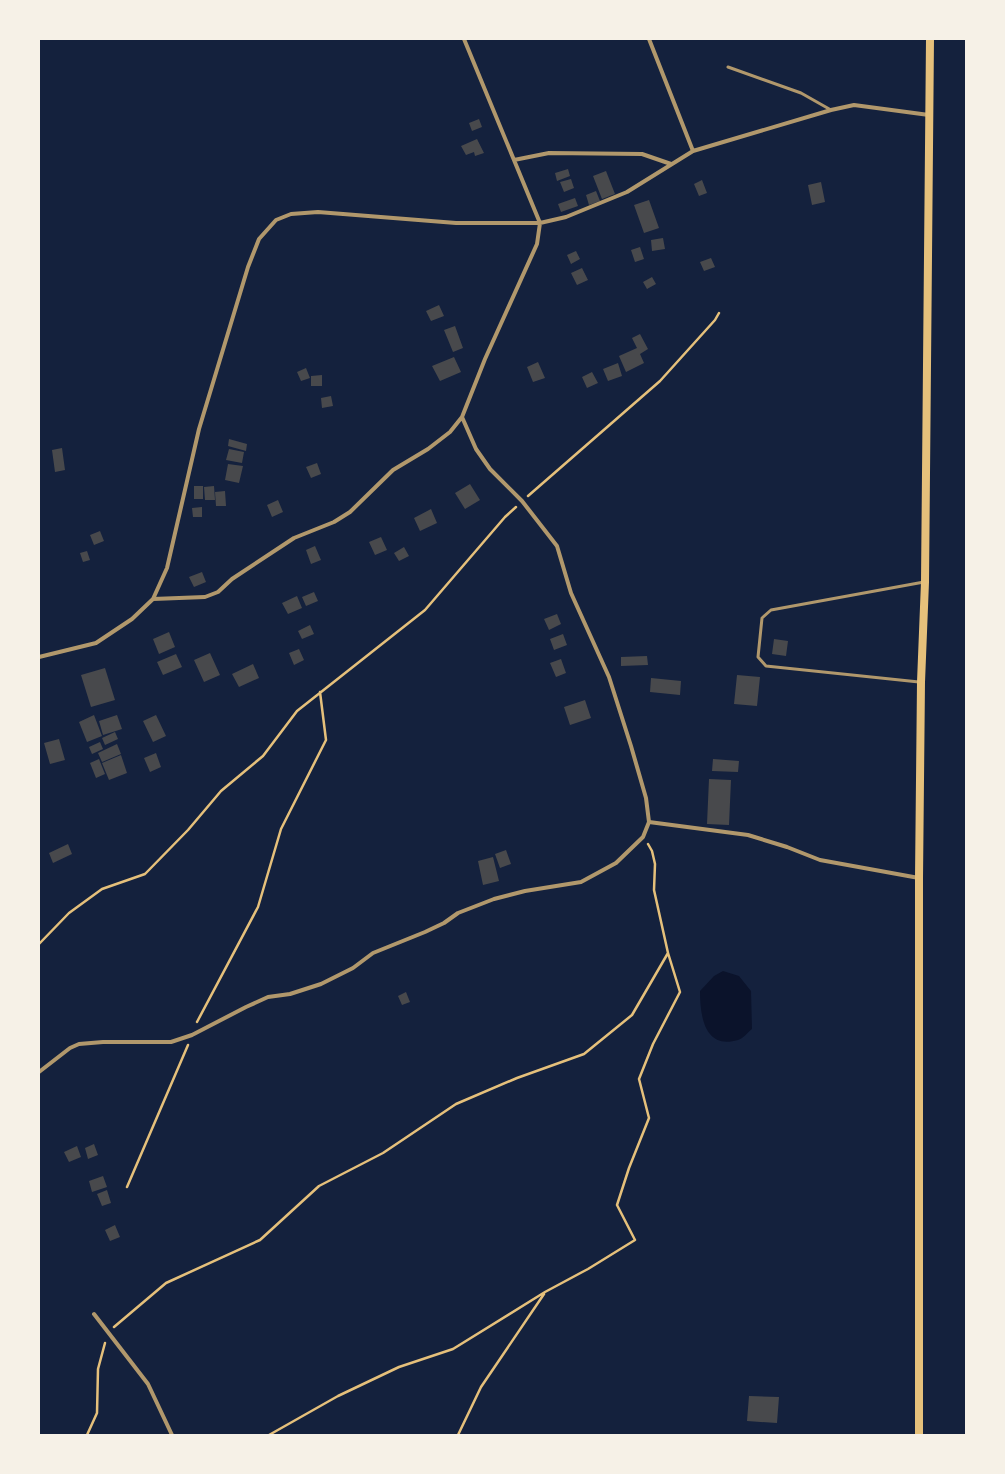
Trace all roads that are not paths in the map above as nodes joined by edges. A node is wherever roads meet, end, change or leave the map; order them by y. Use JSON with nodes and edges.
{"nodes":[{"id":1,"x":464,"y":39,"type":"edge"},
{"id":2,"x":650,"y":39,"type":"edge"},
{"id":3,"x":930,"y":39,"type":"edge"},
{"id":4,"x":728,"y":67,"type":"dead end"},
{"id":5,"x":831,"y":110,"type":"junction"},
{"id":6,"x":930,"y":115,"type":"junction"},
{"id":7,"x":694,"y":151,"type":"junction"},
{"id":8,"x":514,"y":160,"type":"junction"},
{"id":9,"x":671,"y":164,"type":"junction"},
{"id":10,"x":540,"y":223,"type":"junction"},
{"id":11,"x":462,"y":416,"type":"junction"},
{"id":12,"x":925,"y":582,"type":"junction"},
{"id":13,"x":153,"y":599,"type":"junction"},
{"id":14,"x":39,"y":657,"type":"edge"},
{"id":15,"x":921,"y":682,"type":"junction"},
{"id":16,"x":649,"y":822,"type":"junction"},
{"id":17,"x":919,"y":878,"type":"junction"},
{"id":18,"x":39,"y":1072,"type":"edge"},
{"id":19,"x":94,"y":1314,"type":"dead end"},
{"id":20,"x":172,"y":1435,"type":"edge"},
{"id":21,"x":919,"y":1435,"type":"edge"}],
"edges":[{"from":1,"to":8,"type":"street"},
{"from":2,"to":7,"type":"street"},
{"from":3,"to":6,"type":"main road"},
{"from":4,"to":5,"type":"lane"},
{"from":5,"to":6,"type":"street"},
{"from":5,"to":7,"type":"street"},
{"from":6,"to":12,"type":"main road"},
{"from":7,"to":9,"type":"street"},
{"from":8,"to":9,"type":"street"},
{"from":8,"to":10,"type":"street"},
{"from":9,"to":10,"type":"street"},
{"from":10,"to":11,"type":"street"},
{"from":10,"to":13,"type":"street"},
{"from":11,"to":13,"type":"street"},
{"from":11,"to":16,"type":"street"},
{"from":12,"to":15,"type":"main road"},
{"from":12,"to":15,"type":"lane"},
{"from":13,"to":14,"type":"street"},
{"from":15,"to":17,"type":"main road"},
{"from":16,"to":17,"type":"street"},
{"from":16,"to":18,"type":"street"},
{"from":17,"to":21,"type":"main road"},
{"from":19,"to":20,"type":"street"}]}
